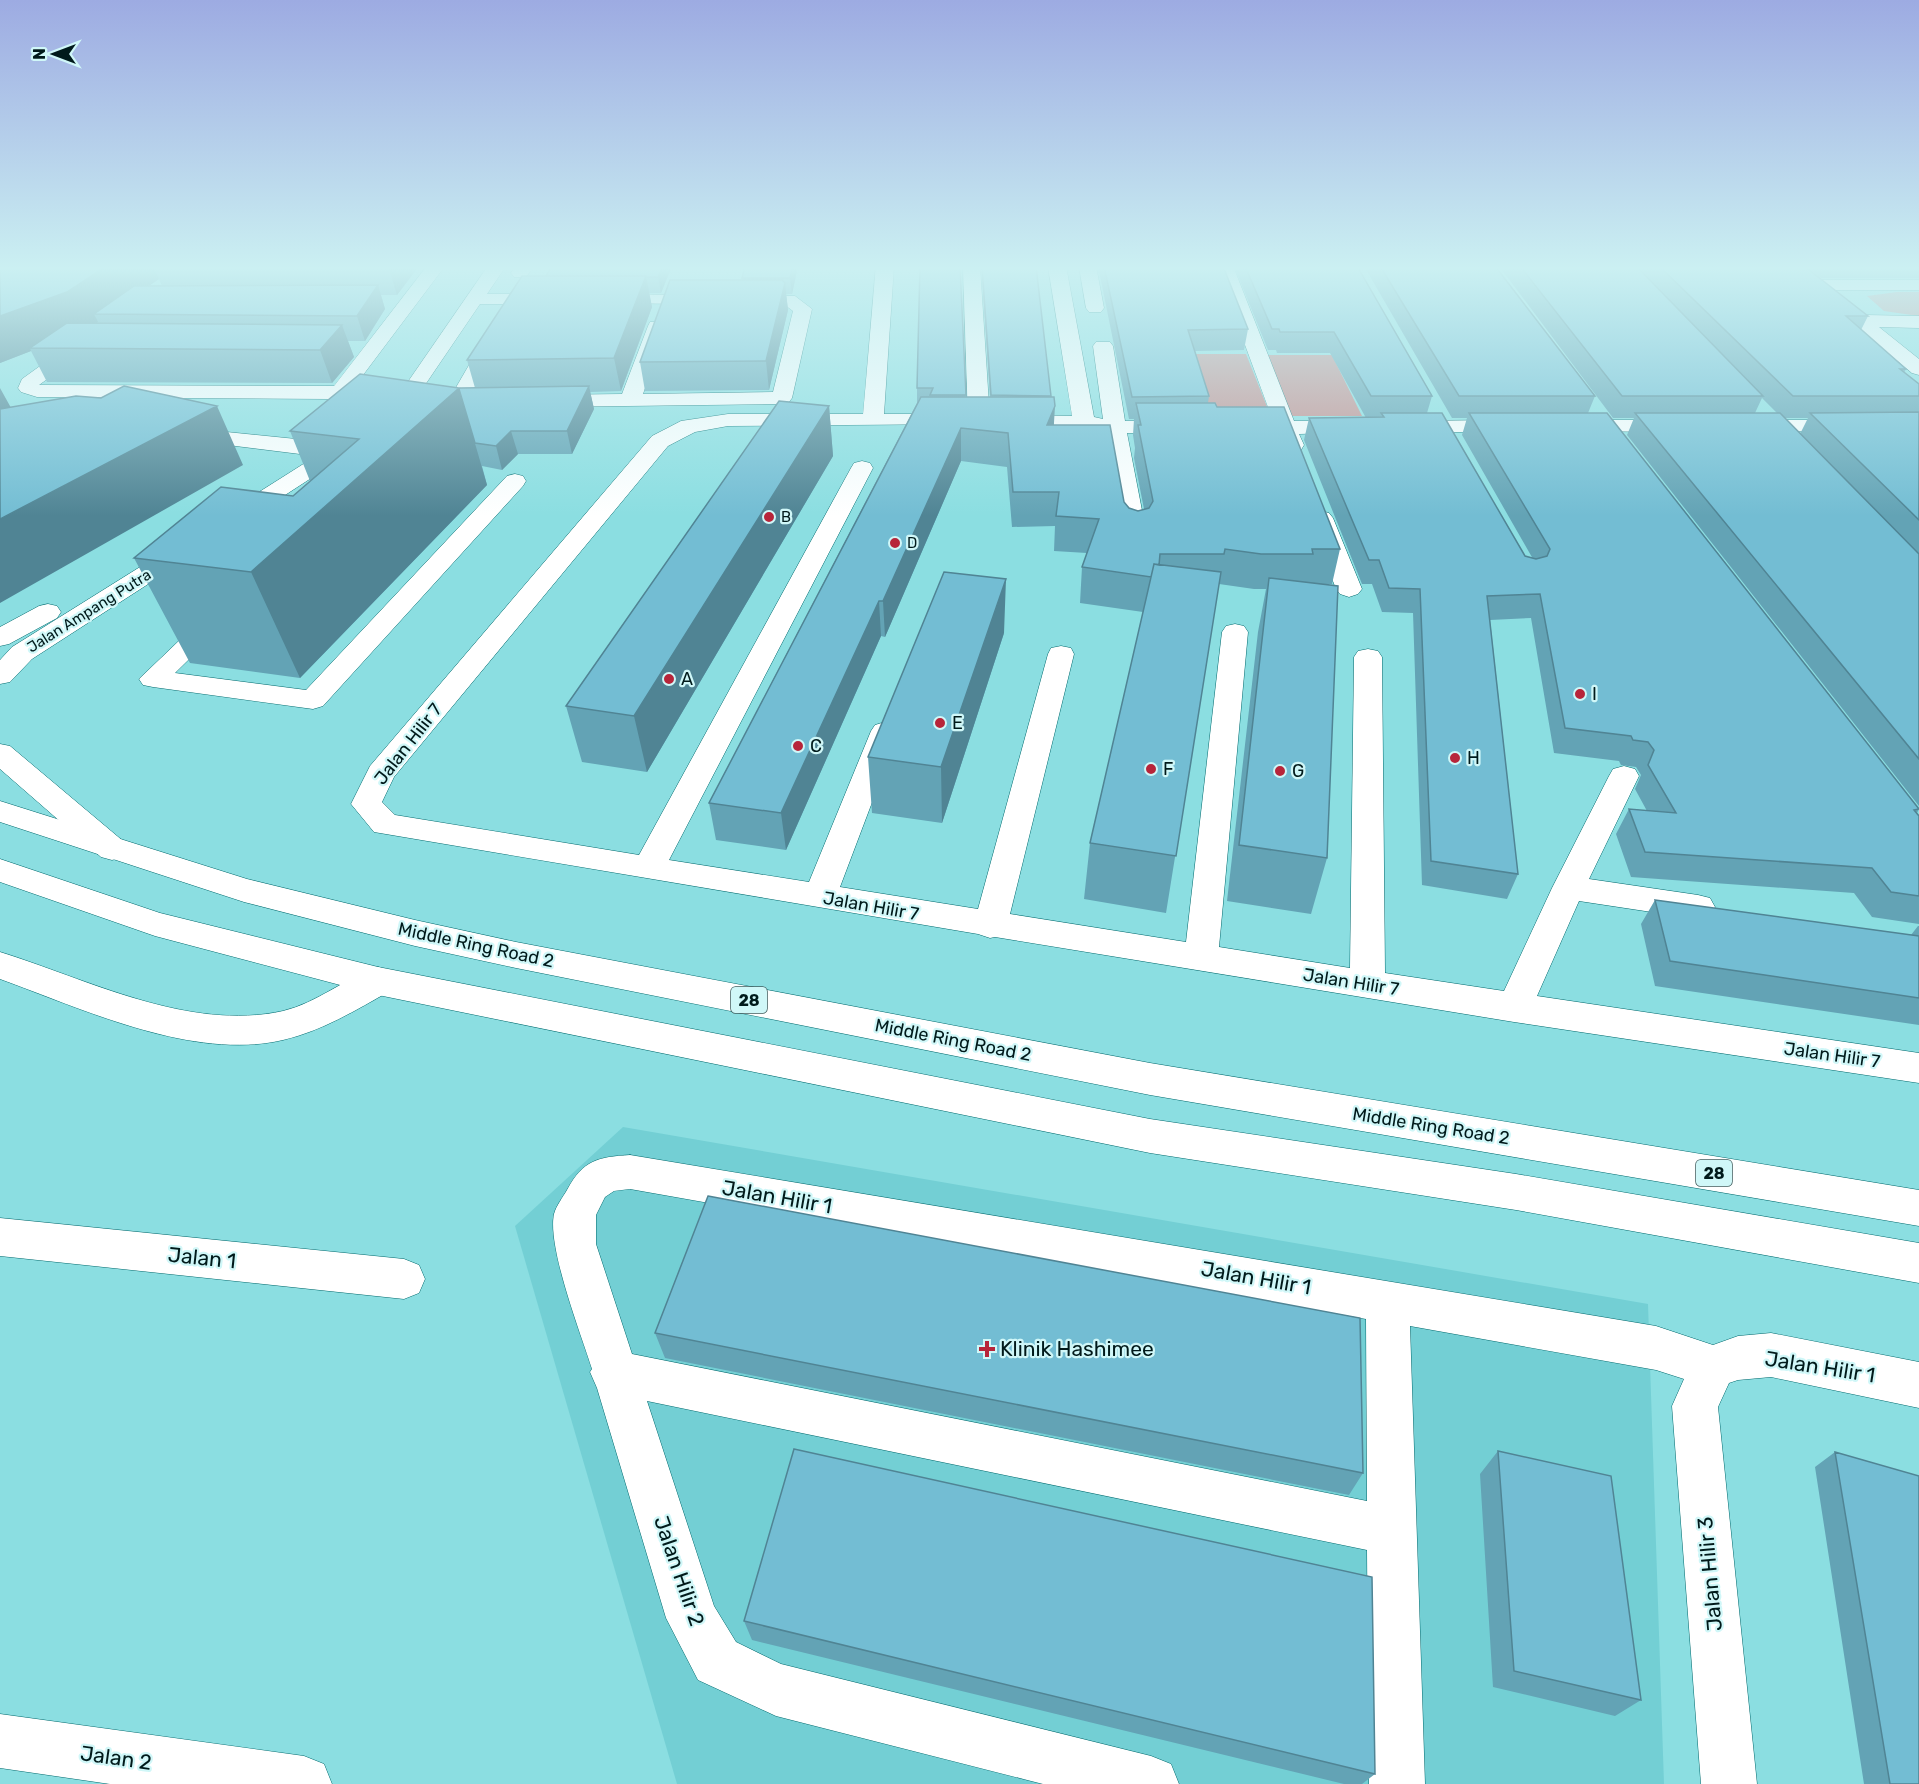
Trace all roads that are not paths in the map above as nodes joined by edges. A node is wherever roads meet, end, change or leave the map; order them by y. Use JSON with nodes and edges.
{"nodes":[{"id":1,"x":76,"y":349,"type":"edge"},
{"id":2,"x":372,"y":349,"type":"edge"},
{"id":3,"x":443,"y":349,"type":"edge"},
{"id":4,"x":488,"y":349,"type":"edge"},
{"id":5,"x":648,"y":349,"type":"edge"},
{"id":6,"x":794,"y":349,"type":"edge"},
{"id":7,"x":879,"y":349,"type":"edge"},
{"id":8,"x":975,"y":349,"type":"edge"},
{"id":9,"x":1072,"y":349,"type":"edge"},
{"id":10,"x":1104,"y":349,"type":"edge"},
{"id":11,"x":1256,"y":349,"type":"edge"},
{"id":12,"x":1895,"y":349,"type":"edge"},
{"id":13,"x":1919,"y":369,"type":"edge"},
{"id":14,"x":293,"y":394,"type":"junction"},
{"id":15,"x":782,"y":398,"type":"junction"},
{"id":16,"x":411,"y":400,"type":"junction"},
{"id":17,"x":630,"y":400,"type":"junction"},
{"id":18,"x":480,"y":402,"type":"edge"},
{"id":19,"x":526,"y":402,"type":"edge"},
{"id":20,"x":457,"y":403,"type":"junction"},
{"id":21,"x":1433,"y":407,"type":"edge"},
{"id":22,"x":347,"y":409,"type":"edge"},
{"id":23,"x":1759,"y":409,"type":"edge"},
{"id":24,"x":1599,"y":416,"type":"junction"},
{"id":25,"x":777,"y":420,"type":"junction"},
{"id":26,"x":873,"y":420,"type":"junction"},
{"id":27,"x":979,"y":420,"type":"junction"},
{"id":28,"x":1084,"y":422,"type":"junction"},
{"id":29,"x":1525,"y":426,"type":"edge"},
{"id":30,"x":1548,"y":426,"type":"edge"},
{"id":31,"x":1693,"y":426,"type":"edge"},
{"id":32,"x":1728,"y":426,"type":"edge"},
{"id":33,"x":1775,"y":426,"type":"junction"},
{"id":34,"x":1919,"y":426,"type":"edge"},
{"id":35,"x":1115,"y":427,"type":"junction"},
{"id":36,"x":1195,"y":427,"type":"edge"},
{"id":37,"x":1365,"y":427,"type":"edge"},
{"id":38,"x":1388,"y":427,"type":"edge"},
{"id":39,"x":1229,"y":428,"type":"edge"},
{"id":40,"x":1286,"y":428,"type":"junction"},
{"id":41,"x":166,"y":432,"type":"edge"},
{"id":42,"x":1450,"y":437,"type":"junction"},
{"id":43,"x":349,"y":438,"type":"junction"},
{"id":44,"x":1799,"y":451,"type":"edge"},
{"id":45,"x":1628,"y":454,"type":"edge"},
{"id":46,"x":862,"y":468,"type":"dead end"},
{"id":47,"x":492,"y":477,"type":"dead end"},
{"id":48,"x":211,"y":522,"type":"edge"},
{"id":49,"x":1135,"y":536,"type":"edge"},
{"id":50,"x":1349,"y":590,"type":"dead end"},
{"id":51,"x":231,"y":606,"type":"edge"},
{"id":52,"x":1235,"y":632,"type":"dead end"},
{"id":53,"x":0,"y":638,"type":"edge"},
{"id":54,"x":1061,"y":654,"type":"dead end"},
{"id":55,"x":1368,"y":657,"type":"dead end"},
{"id":56,"x":0,"y":676,"type":"edge"},
{"id":57,"x":896,"y":703,"type":"edge"},
{"id":58,"x":0,"y":753,"type":"edge"},
{"id":59,"x":1624,"y":776,"type":"dead end"},
{"id":60,"x":0,"y":812,"type":"edge"},
{"id":61,"x":112,"y":849,"type":"junction"},
{"id":62,"x":648,"y":868,"type":"junction"},
{"id":63,"x":0,"y":870,"type":"edge"},
{"id":64,"x":1568,"y":888,"type":"junction"},
{"id":65,"x":820,"y":897,"type":"junction"},
{"id":66,"x":1732,"y":912,"type":"edge"},
{"id":67,"x":990,"y":926,"type":"junction"},
{"id":68,"x":1201,"y":959,"type":"junction"},
{"id":69,"x":0,"y":965,"type":"edge"},
{"id":70,"x":378,"y":981,"type":"junction"},
{"id":71,"x":1367,"y":985,"type":"junction"},
{"id":72,"x":1514,"y":1008,"type":"junction"},
{"id":73,"x":1919,"y":1068,"type":"edge"},
{"id":74,"x":591,"y":1184,"type":"joint"},
{"id":75,"x":1919,"y":1208,"type":"edge"},
{"id":76,"x":0,"y":1237,"type":"edge"},
{"id":77,"x":1919,"y":1263,"type":"edge"},
{"id":78,"x":404,"y":1279,"type":"dead end"},
{"id":79,"x":1386,"y":1300,"type":"junction"},
{"id":80,"x":1713,"y":1367,"type":"junction"},
{"id":81,"x":613,"y":1372,"type":"junction"},
{"id":82,"x":1919,"y":1385,"type":"edge"},
{"id":83,"x":1392,"y":1531,"type":"junction"},
{"id":84,"x":0,"y":1741,"type":"edge"},
{"id":85,"x":304,"y":1784,"type":"edge"},
{"id":86,"x":1151,"y":1784,"type":"edge"},
{"id":87,"x":1397,"y":1784,"type":"edge"},
{"id":88,"x":1728,"y":1784,"type":"edge"}],
"edges":[{"from":1,"to":14,"type":"main road"},
{"from":2,"to":14,"type":"main road"},
{"from":3,"to":16,"type":"main road"},
{"from":4,"to":20,"type":"main road"},
{"from":5,"to":17,"type":"main road"},
{"from":6,"to":15,"type":"main road"},
{"from":7,"to":26,"type":"main road"},
{"from":8,"to":27,"type":"main road"},
{"from":9,"to":28,"type":"main road"},
{"from":10,"to":35,"type":"main road"},
{"from":11,"to":40,"type":"main road"},
{"from":12,"to":13,"type":"main road"},
{"from":14,"to":22,"type":"main road"},
{"from":15,"to":17,"type":"main road"},
{"from":15,"to":25,"type":"main road"},
{"from":16,"to":20,"type":"main road"},
{"from":16,"to":43,"type":"main road"},
{"from":17,"to":19,"type":"main road"},
{"from":18,"to":20,"type":"main road"},
{"from":21,"to":42,"type":"main road"},
{"from":23,"to":33,"type":"main road"},
{"from":24,"to":30,"type":"main road"},
{"from":24,"to":31,"type":"main road"},
{"from":24,"to":45,"type":"main road"},
{"from":25,"to":26,"type":"main road"},
{"from":25,"to":62,"type":"main road","name":"Jalan Hilir 7"},
{"from":26,"to":27,"type":"main road"},
{"from":27,"to":28,"type":"main road"},
{"from":28,"to":35,"type":"main road"},
{"from":29,"to":42,"type":"main road"},
{"from":32,"to":33,"type":"main road"},
{"from":33,"to":34,"type":"main road"},
{"from":33,"to":44,"type":"main road"},
{"from":35,"to":36,"type":"main road"},
{"from":35,"to":49,"type":"main road"},
{"from":37,"to":40,"type":"main road"},
{"from":38,"to":42,"type":"main road"},
{"from":39,"to":40,"type":"main road"},
{"from":40,"to":50,"type":"main road"},
{"from":41,"to":43,"type":"main road"},
{"from":43,"to":48,"type":"main road"},
{"from":46,"to":62,"type":"main road"},
{"from":47,"to":51,"type":"main road"},
{"from":52,"to":68,"type":"main road"},
{"from":53,"to":56,"type":"main road","name":"Jalan Ampang Putra"},
{"from":54,"to":67,"type":"main road"},
{"from":55,"to":71,"type":"main road"},
{"from":57,"to":65,"type":"main road"},
{"from":58,"to":61,"type":"main road"},
{"from":59,"to":64,"type":"main road"},
{"from":60,"to":61,"type":"main road","name":"Middle Ring Road 2","number":"28"},
{"from":61,"to":75,"type":"main road","name":"Middle Ring Road 2","number":"28"},
{"from":62,"to":65,"type":"main road","name":"Jalan Hilir 7"},
{"from":63,"to":70,"type":"main road"},
{"from":64,"to":66,"type":"main road"},
{"from":64,"to":72,"type":"main road"},
{"from":65,"to":67,"type":"main road","name":"Jalan Hilir 7"},
{"from":67,"to":68,"type":"main road","name":"Jalan Hilir 7"},
{"from":68,"to":71,"type":"main road","name":"Jalan Hilir 7"},
{"from":69,"to":70,"type":"main road"},
{"from":70,"to":77,"type":"main road"},
{"from":71,"to":72,"type":"main road","name":"Jalan Hilir 7"},
{"from":72,"to":73,"type":"main road","name":"Jalan Hilir 7"},
{"from":74,"to":79,"type":"main road","name":"Jalan Hilir 1"},
{"from":74,"to":81,"type":"main road","name":"Jalan Hilir 2"},
{"from":76,"to":78,"type":"main road","name":"Jalan 1"},
{"from":79,"to":80,"type":"main road","name":"Jalan Hilir 1"},
{"from":79,"to":83,"type":"main road"},
{"from":80,"to":82,"type":"main road","name":"Jalan Hilir 1"},
{"from":80,"to":88,"type":"main road","name":"Jalan Hilir 3"},
{"from":81,"to":83,"type":"main road"},
{"from":81,"to":86,"type":"main road","name":"Jalan Hilir 2"},
{"from":83,"to":87,"type":"main road"},
{"from":84,"to":85,"type":"main road","name":"Jalan 2"}]}
